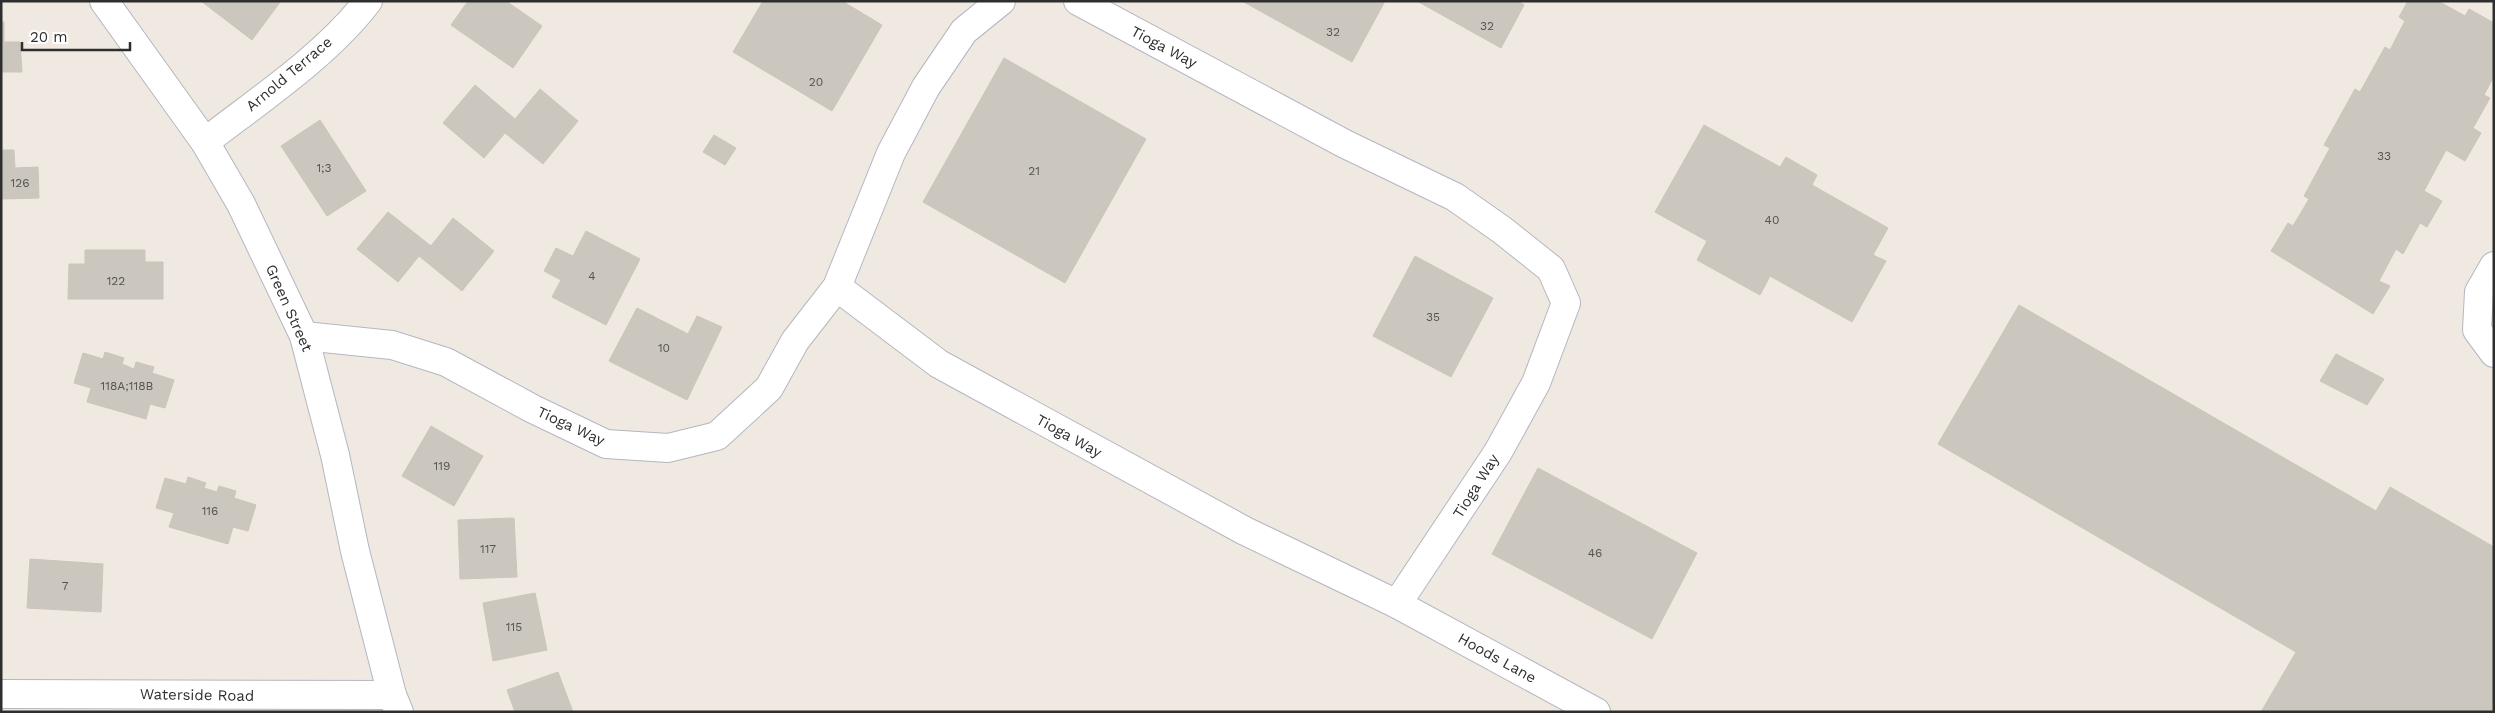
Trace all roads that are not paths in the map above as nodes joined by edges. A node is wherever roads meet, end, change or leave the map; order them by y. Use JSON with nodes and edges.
{"nodes":[{"id":1,"x":104,"y":1,"type":"edge"},
{"id":2,"x":368,"y":1,"type":"edge"},
{"id":3,"x":1001,"y":1,"type":"edge"},
{"id":4,"x":1078,"y":1,"type":"edge"},
{"id":5,"x":205,"y":142,"type":"junction"},
{"id":6,"x":2494,"y":266,"type":"edge"},
{"id":7,"x":837,"y":287,"type":"junction"},
{"id":8,"x":304,"y":336,"type":"junction"},
{"id":9,"x":2494,"y":353,"type":"edge"},
{"id":10,"x":1397,"y":604,"type":"junction"},
{"id":11,"x":1,"y":694,"type":"edge"},
{"id":12,"x":396,"y":703,"type":"edge"},
{"id":13,"x":1596,"y":712,"type":"edge"}],
"edges":[{"from":1,"to":5,"type":"street","name":"Green Street"},
{"from":2,"to":5,"type":"street","name":"Arnold Terrace"},
{"from":3,"to":7,"type":"street","name":"Tioga Way"},
{"from":4,"to":10,"type":"street","name":"Tioga Way"},
{"from":5,"to":8,"type":"street","name":"Green Street"},
{"from":6,"to":9,"type":"street"},
{"from":7,"to":8,"type":"street","name":"Tioga Way"},
{"from":7,"to":10,"type":"street","name":"Tioga Way"},
{"from":8,"to":12,"type":"street","name":"Green Street"},
{"from":10,"to":13,"type":"street","name":"Hoods Lane"},
{"from":11,"to":12,"type":"street","name":"Waterside Road"}]}
